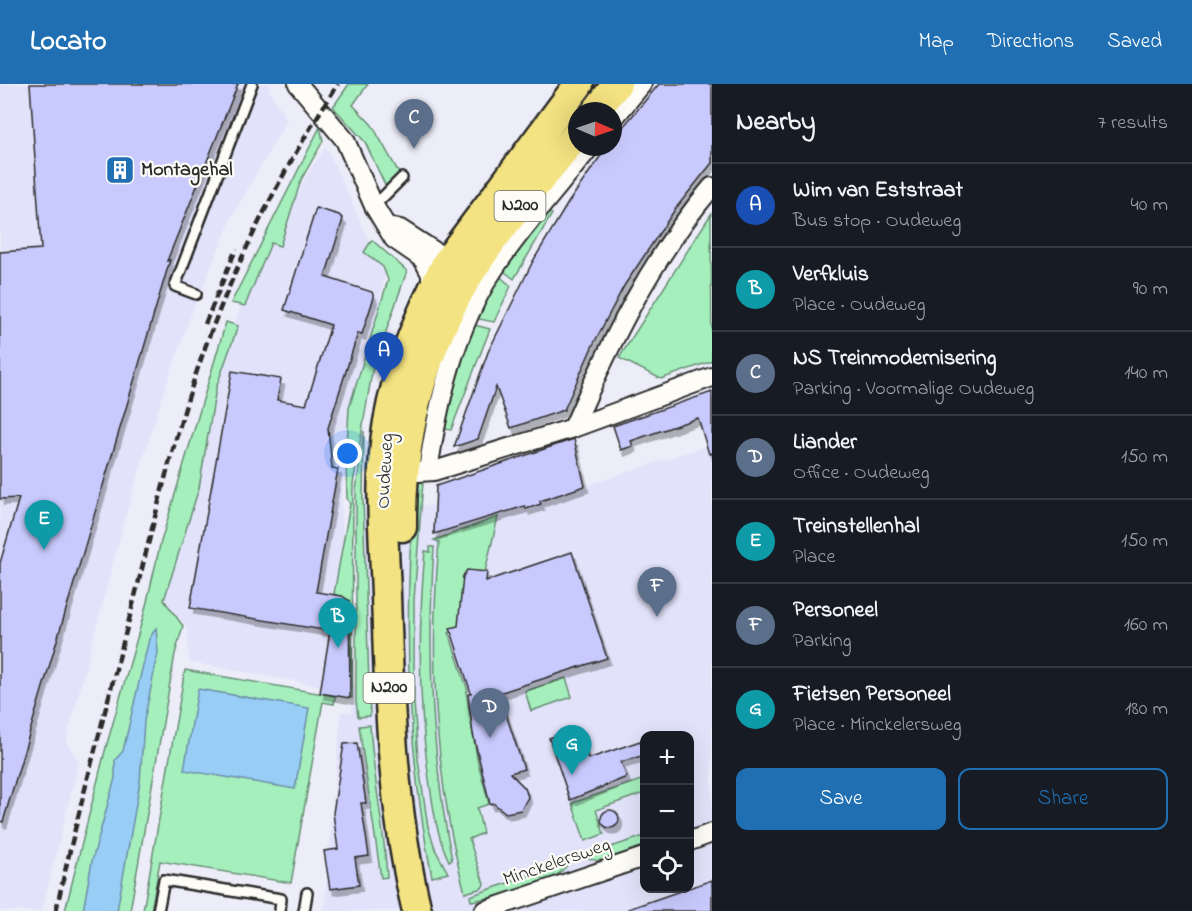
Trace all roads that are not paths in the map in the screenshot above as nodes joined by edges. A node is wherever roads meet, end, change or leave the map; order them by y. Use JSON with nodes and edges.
{"nodes":[{"id":1,"x":252,"y":84,"type":"edge"},
{"id":2,"x":298,"y":84,"type":"edge"},
{"id":3,"x":579,"y":84,"type":"edge"},
{"id":4,"x":617,"y":84,"type":"edge"},
{"id":5,"x":642,"y":84,"type":"edge"},
{"id":6,"x":603,"y":102,"type":"edge"},
{"id":7,"x":622,"y":108,"type":"edge"},
{"id":8,"x":568,"y":146,"type":"edge"},
{"id":9,"x":583,"y":156,"type":"edge"},
{"id":10,"x":402,"y":178,"type":"dead end"},
{"id":11,"x":712,"y":187,"type":"edge"},
{"id":12,"x":375,"y":206,"type":"junction"},
{"id":13,"x":388,"y":226,"type":"junction"},
{"id":14,"x":448,"y":260,"type":"junction"},
{"id":15,"x":431,"y":292,"type":"junction"},
{"id":16,"x":196,"y":294,"type":"dead end"},
{"id":17,"x":440,"y":331,"type":"junction"},
{"id":18,"x":712,"y":377,"type":"edge"},
{"id":19,"x":573,"y":428,"type":"junction"},
{"id":20,"x":404,"y":477,"type":"junction"},
{"id":21,"x":712,"y":833,"type":"edge"},
{"id":22,"x":694,"y":840,"type":"edge"},
{"id":23,"x":640,"y":859,"type":"edge"},
{"id":24,"x":307,"y":893,"type":"dead end"},
{"id":25,"x":158,"y":911,"type":"edge"},
{"id":26,"x":280,"y":911,"type":"edge"},
{"id":27,"x":304,"y":911,"type":"edge"},
{"id":28,"x":417,"y":911,"type":"edge"},
{"id":29,"x":435,"y":911,"type":"edge"},
{"id":30,"x":484,"y":911,"type":"edge"}],
"edges":[{"from":1,"to":16,"type":"lane"},
{"from":2,"to":12,"type":"street"},
{"from":3,"to":14,"type":"main road","name":"Oudeweg","number":"N200"},
{"from":4,"to":6,"type":"main road"},
{"from":5,"to":7,"type":"street"},
{"from":8,"to":17,"type":"main road","name":"Oudeweg","number":"N200"},
{"from":9,"to":20,"type":"street","name":"Oudeweg"},
{"from":10,"to":12,"type":"lane"},
{"from":11,"to":19,"type":"street"},
{"from":12,"to":13,"type":"street"},
{"from":13,"to":14,"type":"street"},
{"from":13,"to":15,"type":"street"},
{"from":14,"to":15,"type":"main road","name":"Oudeweg","number":"N200"},
{"from":14,"to":17,"type":"main road"},
{"from":15,"to":20,"type":"main road","name":"Oudeweg","number":"N200"},
{"from":17,"to":20,"type":"main road","name":"Oudeweg","number":"N200"},
{"from":18,"to":19,"type":"street"},
{"from":19,"to":20,"type":"street"},
{"from":20,"to":28,"type":"main road","name":"Oudeweg","number":"N200"},
{"from":20,"to":29,"type":"main road","name":"Oudeweg","number":"N200"},
{"from":21,"to":22,"type":"street"},
{"from":23,"to":30,"type":"street","name":"Minckelersweg"},
{"from":24,"to":27,"type":"lane"},
{"from":25,"to":26,"type":"lane"}]}
